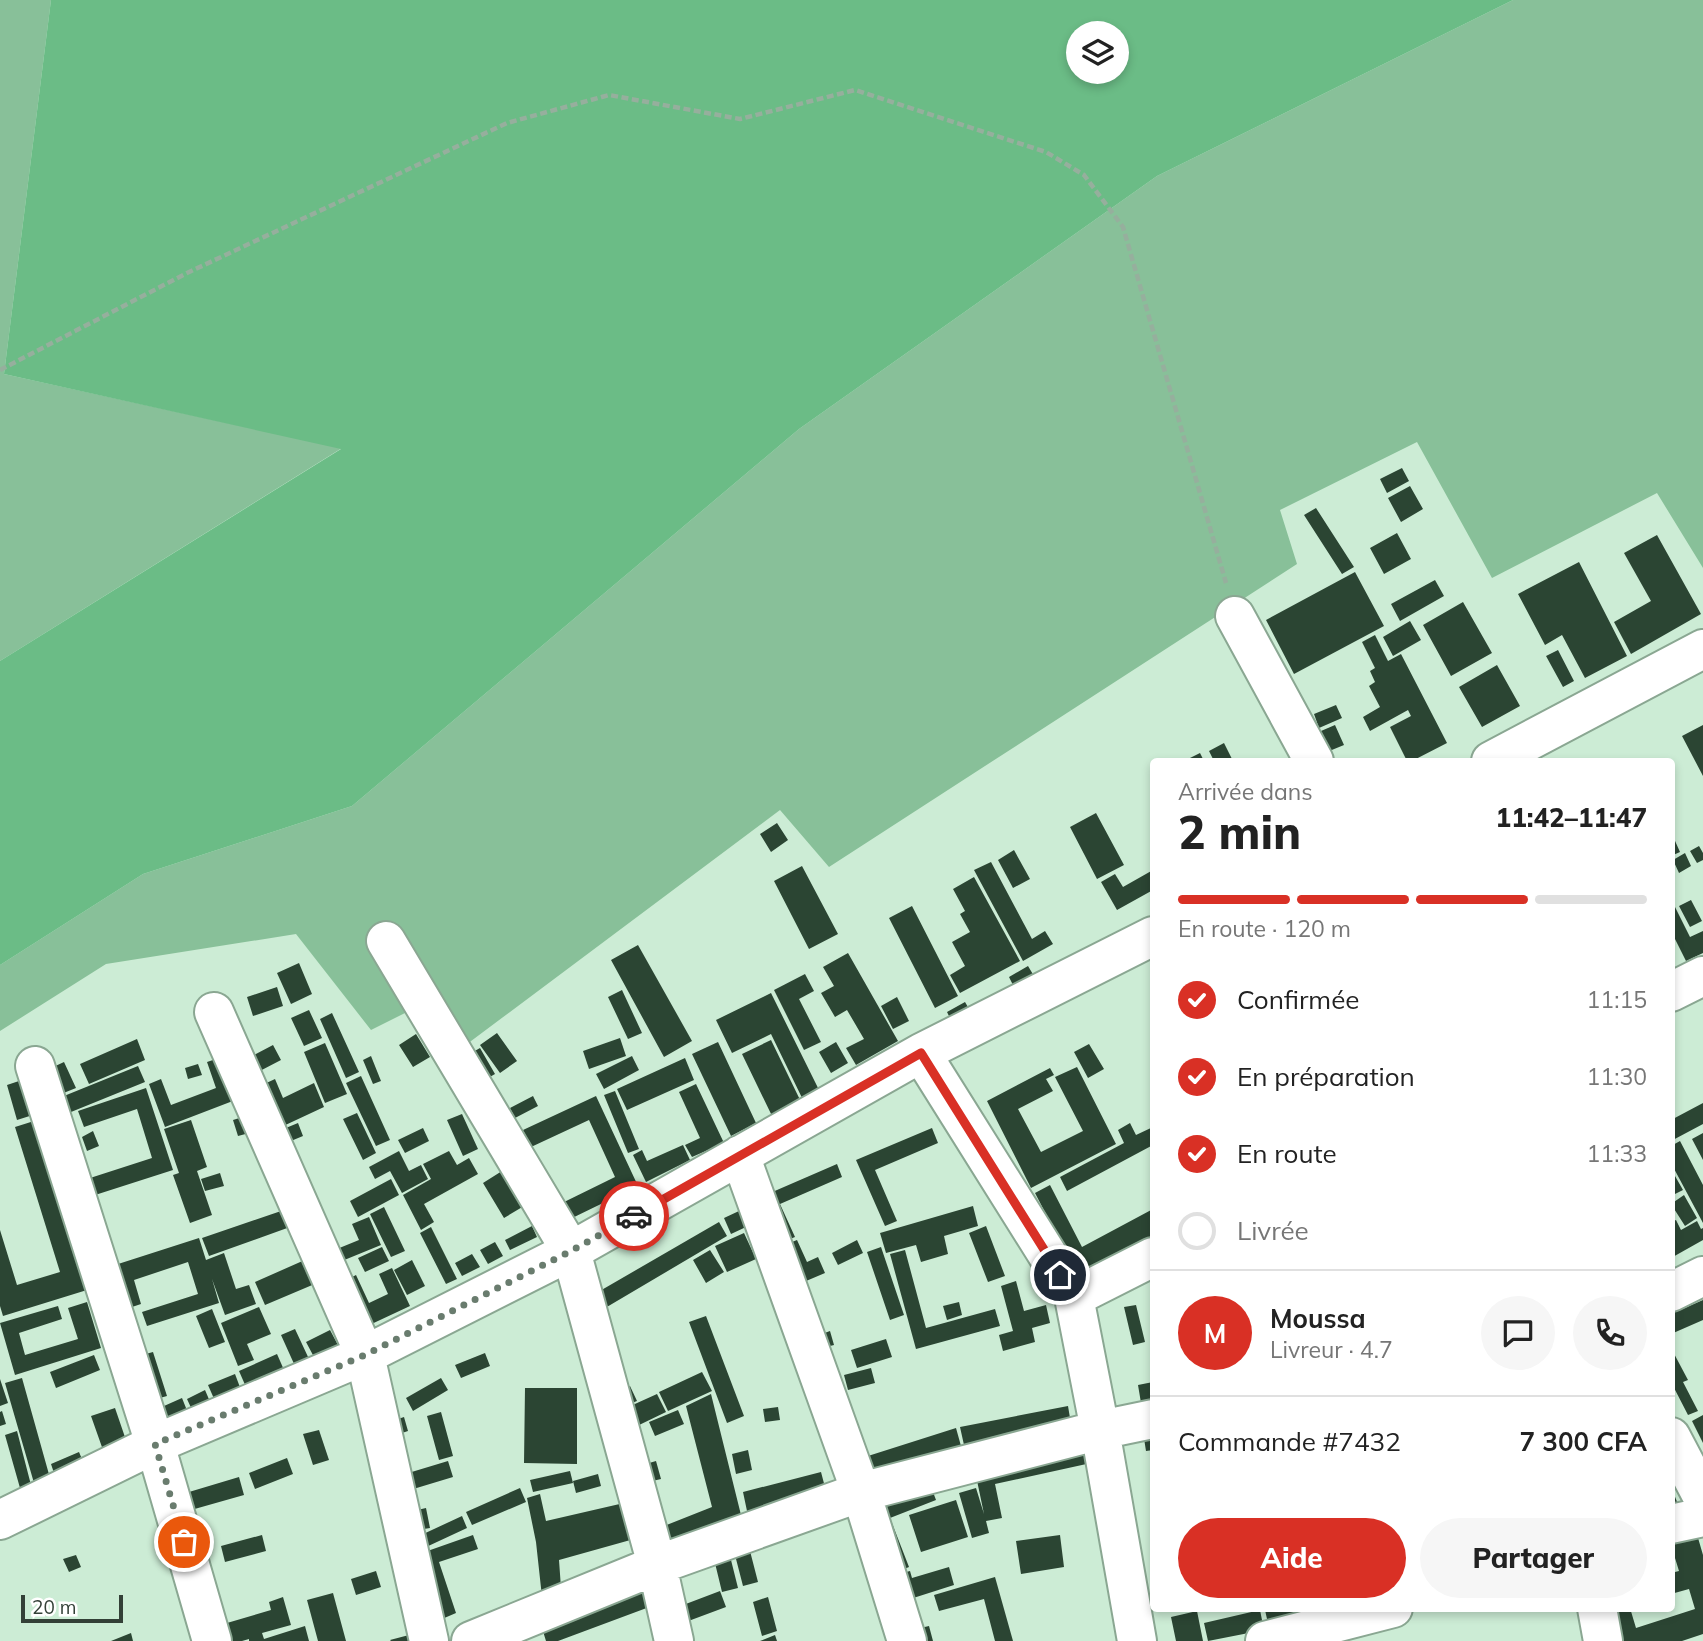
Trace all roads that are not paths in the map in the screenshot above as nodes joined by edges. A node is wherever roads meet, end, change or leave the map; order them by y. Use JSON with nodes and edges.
{"nodes":[{"id":1,"x":1236,"y":616,"type":"road end"},
{"id":2,"x":1703,"y":649,"type":"edge"},
{"id":3,"x":1312,"y":758,"type":"edge"},
{"id":4,"x":1497,"y":758,"type":"edge"},
{"id":5,"x":1150,"y":938,"type":"edge"},
{"id":6,"x":386,"y":941,"type":"dead end"},
{"id":7,"x":1703,"y":976,"type":"edge"},
{"id":8,"x":1675,"y":990,"type":"edge"},
{"id":9,"x":214,"y":1012,"type":"dead end"},
{"id":10,"x":921,"y":1053,"type":"junction"},
{"id":11,"x":35,"y":1066,"type":"dead end"},
{"id":12,"x":740,"y":1155,"type":"junction"},
{"id":13,"x":571,"y":1251,"type":"junction"},
{"id":14,"x":1150,"y":1259,"type":"edge"},
{"id":15,"x":1703,"y":1276,"type":"edge"},
{"id":16,"x":1675,"y":1290,"type":"edge"},
{"id":17,"x":1074,"y":1297,"type":"junction"},
{"id":18,"x":365,"y":1355,"type":"junction"},
{"id":19,"x":1150,"y":1420,"type":"edge"},
{"id":20,"x":1100,"y":1430,"type":"junction"},
{"id":21,"x":155,"y":1444,"type":"junction"},
{"id":22,"x":1675,"y":1445,"type":"edge"},
{"id":23,"x":861,"y":1492,"type":"junction"},
{"id":24,"x":1703,"y":1498,"type":"edge"},
{"id":25,"x":1703,"y":1517,"type":"edge"},
{"id":26,"x":0,"y":1520,"type":"edge"},
{"id":27,"x":1675,"y":1523,"type":"edge"},
{"id":28,"x":657,"y":1565,"type":"junction"},
{"id":29,"x":1382,"y":1612,"type":"edge"},
{"id":30,"x":1598,"y":1612,"type":"edge"},
{"id":31,"x":212,"y":1641,"type":"edge"},
{"id":32,"x":429,"y":1641,"type":"edge"},
{"id":33,"x":471,"y":1641,"type":"edge"},
{"id":34,"x":674,"y":1641,"type":"edge"},
{"id":35,"x":907,"y":1641,"type":"edge"},
{"id":36,"x":1137,"y":1641,"type":"edge"},
{"id":37,"x":1265,"y":1641,"type":"edge"},
{"id":38,"x":1603,"y":1641,"type":"edge"}],
"edges":[{"from":1,"to":3,"type":"street"},
{"from":2,"to":4,"type":"street"},
{"from":5,"to":10,"type":"street"},
{"from":6,"to":13,"type":"street"},
{"from":7,"to":8,"type":"street"},
{"from":9,"to":18,"type":"street"},
{"from":10,"to":12,"type":"street"},
{"from":10,"to":17,"type":"street"},
{"from":11,"to":21,"type":"street"},
{"from":12,"to":13,"type":"street"},
{"from":12,"to":23,"type":"street"},
{"from":13,"to":18,"type":"street"},
{"from":13,"to":28,"type":"street"},
{"from":14,"to":17,"type":"street"},
{"from":15,"to":16,"type":"street"},
{"from":17,"to":20,"type":"street"},
{"from":18,"to":21,"type":"street"},
{"from":18,"to":32,"type":"street"},
{"from":19,"to":20,"type":"street"},
{"from":20,"to":23,"type":"street"},
{"from":20,"to":36,"type":"street"},
{"from":21,"to":26,"type":"street"},
{"from":21,"to":31,"type":"street"},
{"from":22,"to":24,"type":"street"},
{"from":23,"to":28,"type":"street"},
{"from":23,"to":35,"type":"street"},
{"from":25,"to":27,"type":"street"},
{"from":28,"to":33,"type":"street"},
{"from":28,"to":34,"type":"street"},
{"from":29,"to":37,"type":"street"},
{"from":30,"to":38,"type":"street"}]}
